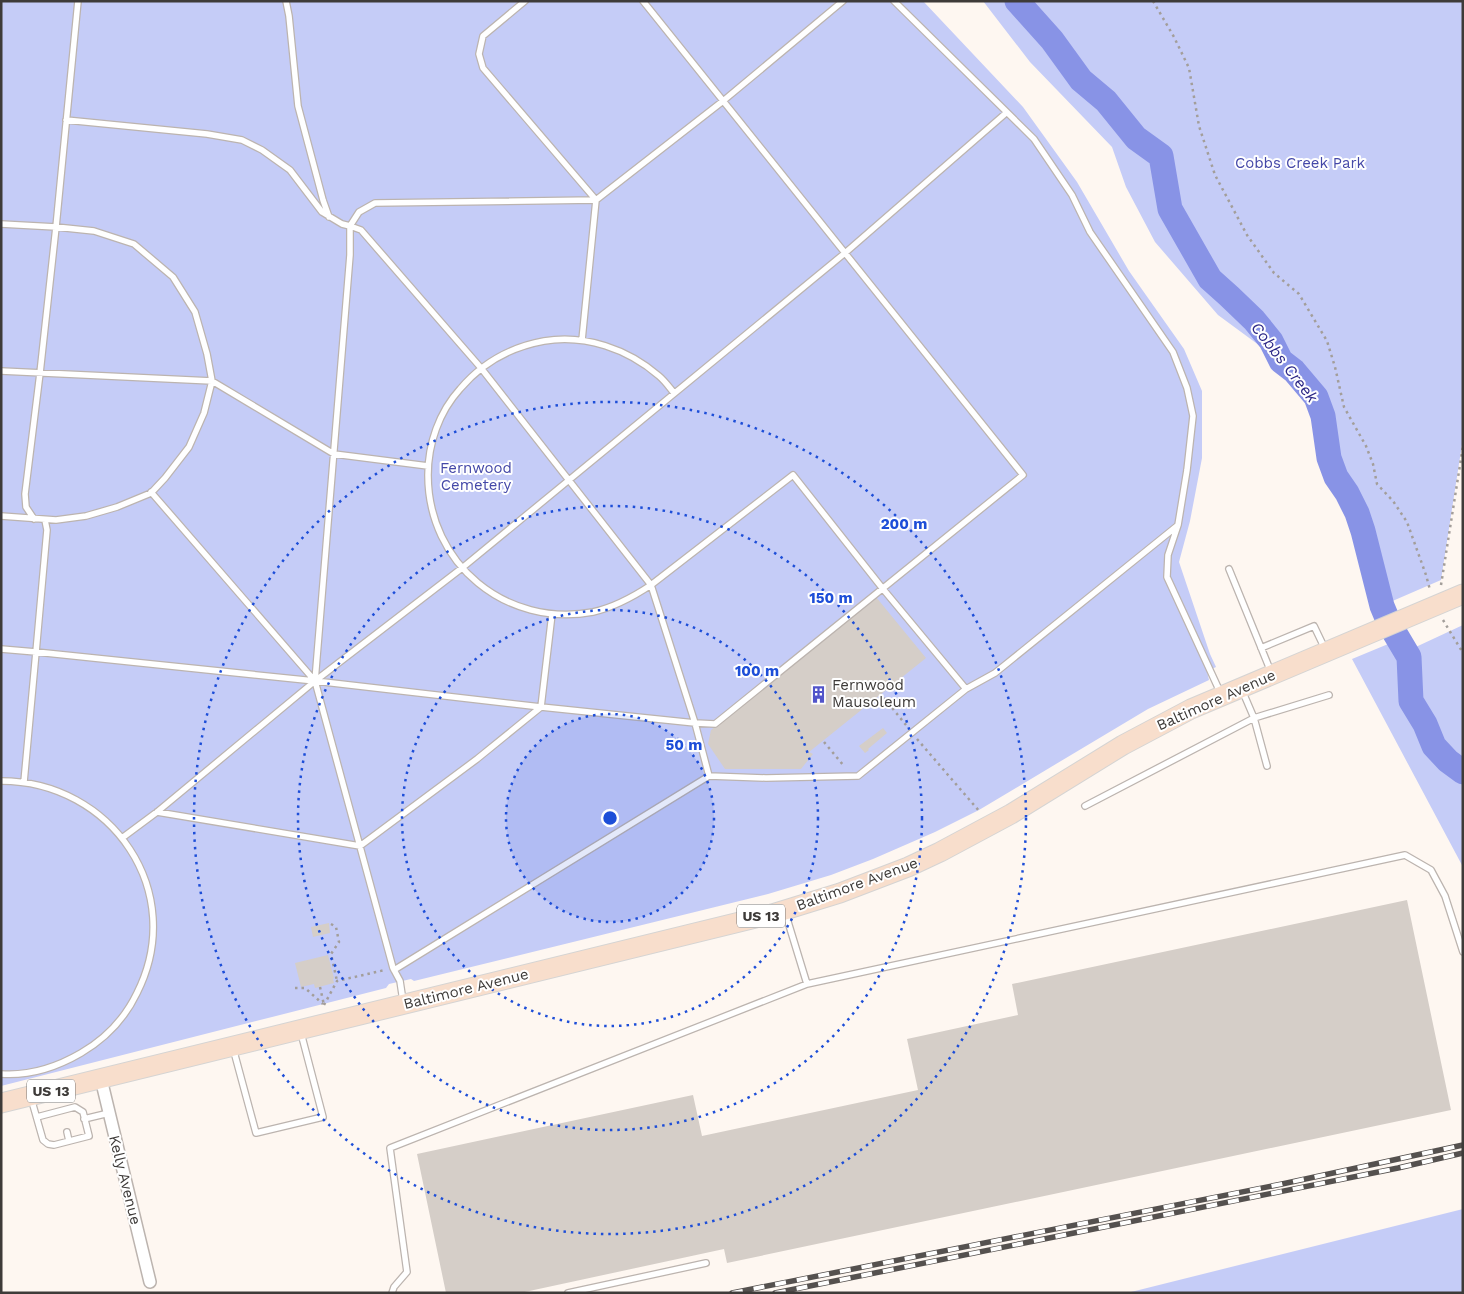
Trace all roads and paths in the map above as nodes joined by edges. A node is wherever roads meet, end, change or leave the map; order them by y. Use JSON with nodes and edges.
{"nodes":[{"id":1,"x":78,"y":1,"type":"edge"},
{"id":2,"x":286,"y":1,"type":"edge"},
{"id":3,"x":525,"y":1,"type":"edge"},
{"id":4,"x":643,"y":1,"type":"edge"},
{"id":5,"x":843,"y":1,"type":"edge"},
{"id":6,"x":894,"y":1,"type":"edge"},
{"id":7,"x":1153,"y":1,"type":"edge"},
{"id":8,"x":723,"y":101,"type":"junction"},
{"id":9,"x":1006,"y":113,"type":"junction"},
{"id":10,"x":66,"y":120,"type":"junction"},
{"id":11,"x":596,"y":200,"type":"junction"},
{"id":12,"x":329,"y":217,"type":"junction"},
{"id":13,"x":1,"y":224,"type":"edge"},
{"id":14,"x":350,"y":226,"type":"junction"},
{"id":15,"x":56,"y":227,"type":"junction"},
{"id":16,"x":845,"y":253,"type":"junction"},
{"id":17,"x":582,"y":340,"type":"junction"},
{"id":18,"x":481,"y":368,"type":"junction"},
{"id":19,"x":1,"y":371,"type":"edge"},
{"id":20,"x":40,"y":373,"type":"junction"},
{"id":21,"x":212,"y":381,"type":"junction"},
{"id":22,"x":674,"y":393,"type":"junction"},
{"id":23,"x":1463,"y":446,"type":"edge"},
{"id":24,"x":334,"y":454,"type":"junction"},
{"id":25,"x":428,"y":466,"type":"junction"},
{"id":26,"x":568,"y":480,"type":"junction"},
{"id":27,"x":152,"y":492,"type":"junction"},
{"id":28,"x":1,"y":516,"type":"edge"},
{"id":29,"x":34,"y":519,"type":"junction"},
{"id":30,"x":45,"y":520,"type":"junction"},
{"id":31,"x":1178,"y":525,"type":"junction"},
{"id":32,"x":462,"y":568,"type":"junction"},
{"id":33,"x":1230,"y":569,"type":"dead end"},
{"id":34,"x":651,"y":585,"type":"junction"},
{"id":35,"x":883,"y":589,"type":"junction"},
{"id":36,"x":1430,"y":590,"type":"junction"},
{"id":37,"x":1463,"y":594,"type":"edge"},
{"id":38,"x":1432,"y":595,"type":"dead end"},
{"id":39,"x":552,"y":614,"type":"junction"},
{"id":40,"x":1443,"y":620,"type":"dead end"},
{"id":41,"x":1261,"y":648,"type":"junction"},
{"id":42,"x":1,"y":649,"type":"edge"},
{"id":43,"x":36,"y":652,"type":"junction"},
{"id":44,"x":1326,"y":652,"type":"junction"},
{"id":45,"x":1463,"y":653,"type":"edge"},
{"id":46,"x":1272,"y":674,"type":"junction"},
{"id":47,"x":315,"y":681,"type":"junction"},
{"id":48,"x":1242,"y":688,"type":"junction"},
{"id":49,"x":966,"y":690,"type":"junction"},
{"id":50,"x":1222,"y":696,"type":"junction"},
{"id":51,"x":1329,"y":696,"type":"dead end"},
{"id":52,"x":884,"y":698,"type":"dead end"},
{"id":53,"x":541,"y":708,"type":"junction"},
{"id":54,"x":1254,"y":718,"type":"junction"},
{"id":55,"x":695,"y":723,"type":"junction"},
{"id":56,"x":913,"y":733,"type":"junction"},
{"id":57,"x":824,"y":742,"type":"dead end"},
{"id":58,"x":1267,"y":766,"type":"dead end"},
{"id":59,"x":709,"y":776,"type":"junction"},
{"id":60,"x":852,"y":776,"type":"junction"},
{"id":61,"x":1,"y":781,"type":"edge"},
{"id":62,"x":24,"y":782,"type":"junction"},
{"id":63,"x":1085,"y":806,"type":"dead end"},
{"id":64,"x":157,"y":812,"type":"junction"},
{"id":65,"x":980,"y":812,"type":"dead end"},
{"id":66,"x":122,"y":838,"type":"junction"},
{"id":67,"x":360,"y":846,"type":"junction"},
{"id":68,"x":784,"y":910,"type":"junction"},
{"id":69,"x":331,"y":924,"type":"dead end"},
{"id":70,"x":1463,"y":952,"type":"edge"},
{"id":71,"x":394,"y":969,"type":"junction"},
{"id":72,"x":337,"y":982,"type":"junction"},
{"id":73,"x":807,"y":984,"type":"junction"},
{"id":74,"x":320,"y":986,"type":"dead end"},
{"id":75,"x":295,"y":988,"type":"dead end"},
{"id":76,"x":403,"y":1004,"type":"junction"},
{"id":77,"x":324,"y":1005,"type":"junction"},
{"id":78,"x":301,"y":1030,"type":"junction"},
{"id":79,"x":233,"y":1046,"type":"junction"},
{"id":80,"x":1,"y":1074,"type":"edge"},
{"id":81,"x":101,"y":1079,"type":"junction"},
{"id":82,"x":31,"y":1096,"type":"junction"},
{"id":83,"x":1,"y":1103,"type":"edge"},
{"id":84,"x":109,"y":1113,"type":"junction"},
{"id":85,"x":37,"y":1117,"type":"junction"},
{"id":86,"x":84,"y":1119,"type":"junction"},
{"id":87,"x":67,"y":1132,"type":"dead end"},
{"id":88,"x":69,"y":1141,"type":"junction"},
{"id":89,"x":706,"y":1264,"type":"dead end"},
{"id":90,"x":150,"y":1282,"type":"dead end"},
{"id":91,"x":392,"y":1293,"type":"edge"},
{"id":92,"x":568,"y":1293,"type":"edge"}],
"edges":[{"from":1,"to":10,"type":"lane"},
{"from":2,"to":12,"type":"lane"},
{"from":3,"to":11,"type":"lane"},
{"from":4,"to":8,"type":"lane"},
{"from":5,"to":8,"type":"lane"},
{"from":6,"to":9,"type":"lane"},
{"from":7,"to":36,"type":"path"},
{"from":8,"to":11,"type":"lane"},
{"from":8,"to":16,"type":"lane"},
{"from":9,"to":16,"type":"lane"},
{"from":9,"to":31,"type":"lane"},
{"from":10,"to":12,"type":"lane"},
{"from":10,"to":15,"type":"lane"},
{"from":11,"to":14,"type":"lane"},
{"from":11,"to":17,"type":"lane"},
{"from":12,"to":14,"type":"lane"},
{"from":13,"to":15,"type":"lane"},
{"from":14,"to":18,"type":"lane"},
{"from":14,"to":24,"type":"lane"},
{"from":15,"to":20,"type":"lane"},
{"from":15,"to":21,"type":"lane"},
{"from":16,"to":22,"type":"lane"},
{"from":16,"to":35,"type":"lane"},
{"from":17,"to":18,"type":"lane"},
{"from":17,"to":22,"type":"lane"},
{"from":18,"to":25,"type":"lane"},
{"from":18,"to":26,"type":"lane"},
{"from":19,"to":20,"type":"lane"},
{"from":20,"to":21,"type":"lane"},
{"from":20,"to":29,"type":"lane"},
{"from":21,"to":24,"type":"lane"},
{"from":21,"to":27,"type":"lane"},
{"from":22,"to":26,"type":"lane"},
{"from":23,"to":36,"type":"path"},
{"from":24,"to":25,"type":"lane"},
{"from":24,"to":47,"type":"lane"},
{"from":25,"to":32,"type":"lane"},
{"from":26,"to":32,"type":"lane"},
{"from":26,"to":34,"type":"lane"},
{"from":27,"to":30,"type":"lane"},
{"from":27,"to":47,"type":"lane"},
{"from":28,"to":29,"type":"lane"},
{"from":29,"to":30,"type":"lane"},
{"from":30,"to":43,"type":"lane"},
{"from":31,"to":49,"type":"lane"},
{"from":31,"to":50,"type":"lane"},
{"from":32,"to":39,"type":"lane"},
{"from":32,"to":47,"type":"lane"},
{"from":33,"to":41,"type":"lane"},
{"from":34,"to":35,"type":"lane"},
{"from":34,"to":39,"type":"lane"},
{"from":34,"to":55,"type":"lane"},
{"from":35,"to":49,"type":"lane"},
{"from":35,"to":55,"type":"lane"},
{"from":36,"to":38,"type":"path"},
{"from":37,"to":44,"type":"main road","name":"Baltimore Avenue","number":"US 13"},
{"from":39,"to":53,"type":"lane"},
{"from":40,"to":45,"type":"path"},
{"from":41,"to":44,"type":"lane"},
{"from":41,"to":46,"type":"lane"},
{"from":42,"to":43,"type":"lane"},
{"from":43,"to":47,"type":"lane"},
{"from":43,"to":62,"type":"lane"},
{"from":44,"to":46,"type":"main road","name":"Baltimore Avenue","number":"US 13"},
{"from":46,"to":48,"type":"main road","name":"Baltimore Avenue","number":"US 13"},
{"from":47,"to":53,"type":"lane"},
{"from":47,"to":64,"type":"lane"},
{"from":47,"to":67,"type":"lane"},
{"from":48,"to":50,"type":"main road","name":"Baltimore Avenue","number":"US 13"},
{"from":48,"to":54,"type":"lane"},
{"from":49,"to":56,"type":"lane"},
{"from":50,"to":68,"type":"main road","name":"Baltimore Avenue","number":"US 13"},
{"from":51,"to":54,"type":"lane"},
{"from":52,"to":56,"type":"path"},
{"from":53,"to":55,"type":"lane"},
{"from":53,"to":67,"type":"lane"},
{"from":54,"to":58,"type":"lane"},
{"from":54,"to":63,"type":"lane"},
{"from":55,"to":59,"type":"lane"},
{"from":56,"to":60,"type":"lane"},
{"from":56,"to":65,"type":"path"},
{"from":57,"to":60,"type":"path"},
{"from":59,"to":60,"type":"lane"},
{"from":59,"to":71,"type":"lane"},
{"from":61,"to":62,"type":"lane"},
{"from":62,"to":66,"type":"lane"},
{"from":64,"to":66,"type":"lane"},
{"from":64,"to":67,"type":"lane"},
{"from":66,"to":80,"type":"lane"},
{"from":67,"to":71,"type":"lane"},
{"from":68,"to":73,"type":"lane"},
{"from":68,"to":76,"type":"main road","name":"Baltimore Avenue","number":"US 13"},
{"from":69,"to":72,"type":"path"},
{"from":70,"to":73,"type":"lane"},
{"from":71,"to":72,"type":"path"},
{"from":71,"to":76,"type":"lane"},
{"from":72,"to":77,"type":"path"},
{"from":73,"to":91,"type":"lane"},
{"from":74,"to":77,"type":"path"},
{"from":75,"to":77,"type":"path"},
{"from":76,"to":78,"type":"main road","name":"Baltimore Avenue","number":"US 13"},
{"from":78,"to":79,"type":"main road","name":"Baltimore Avenue","number":"US 13"},
{"from":78,"to":79,"type":"lane"},
{"from":79,"to":81,"type":"main road","name":"Baltimore Avenue","number":"US 13"},
{"from":81,"to":82,"type":"main road","name":"Baltimore Avenue","number":"US 13"},
{"from":81,"to":84,"type":"street","name":"Kelly Avenue"},
{"from":82,"to":83,"type":"main road","name":"Baltimore Avenue","number":"US 13"},
{"from":82,"to":85,"type":"lane"},
{"from":84,"to":86,"type":"lane"},
{"from":84,"to":90,"type":"street","name":"Kelly Avenue"},
{"from":85,"to":86,"type":"lane"},
{"from":85,"to":88,"type":"lane"},
{"from":86,"to":88,"type":"lane"},
{"from":87,"to":88,"type":"lane"},
{"from":89,"to":92,"type":"lane"}]}
